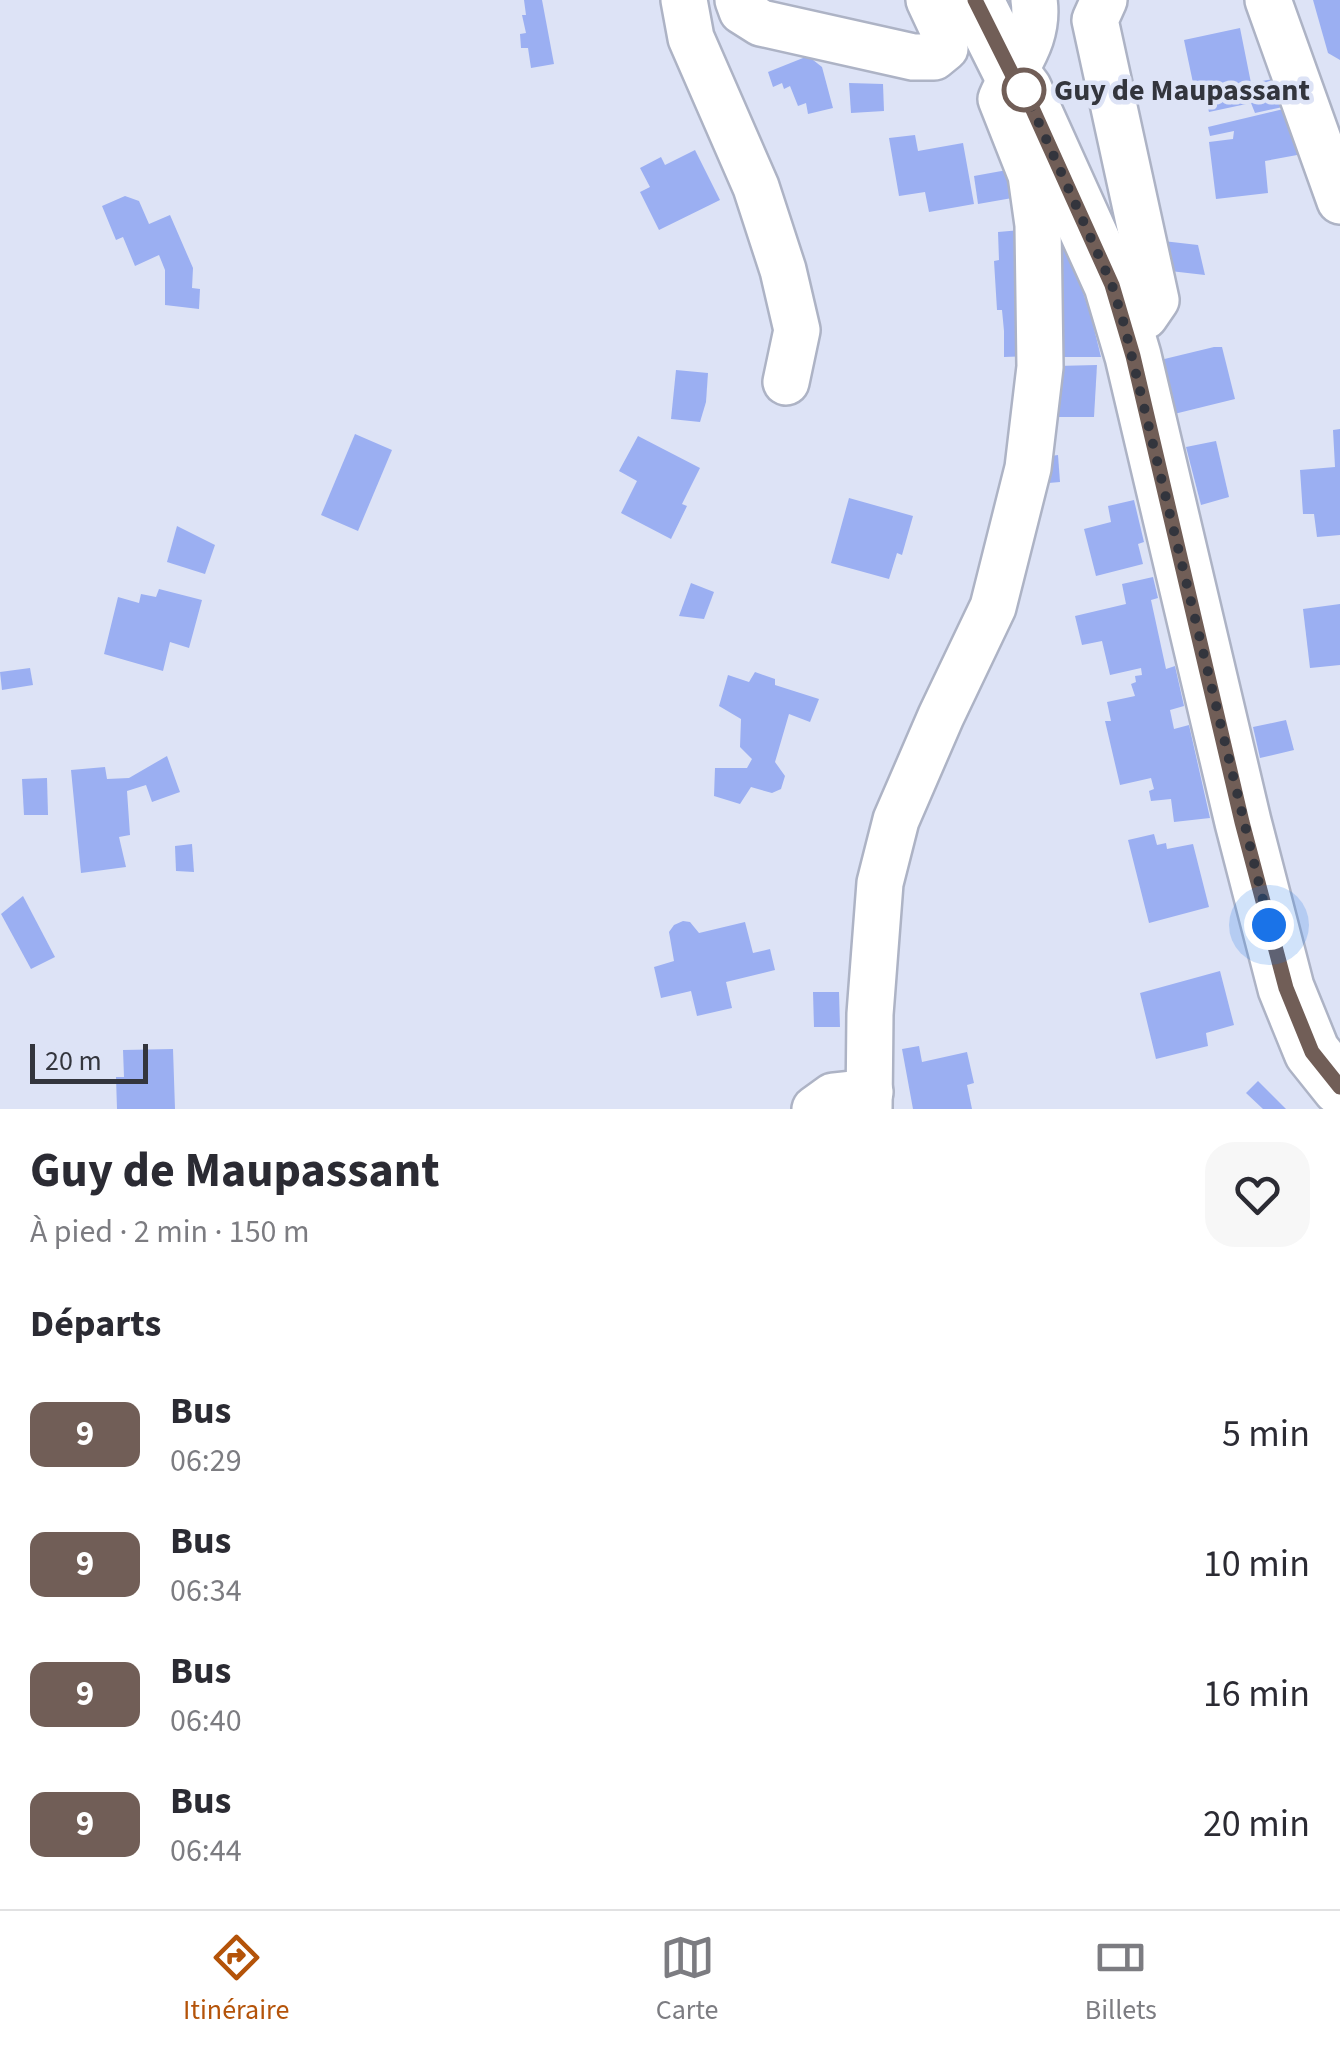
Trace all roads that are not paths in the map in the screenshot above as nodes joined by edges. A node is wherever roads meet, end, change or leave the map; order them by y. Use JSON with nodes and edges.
{"nodes":[{"id":1,"x":684,"y":0,"type":"edge"},
{"id":2,"x":738,"y":0,"type":"edge"},
{"id":3,"x":929,"y":0,"type":"edge"},
{"id":4,"x":975,"y":0,"type":"edge"},
{"id":5,"x":1034,"y":0,"type":"edge"},
{"id":6,"x":1104,"y":0,"type":"edge"},
{"id":7,"x":1268,"y":0,"type":"edge"},
{"id":8,"x":1012,"y":74,"type":"junction"},
{"id":9,"x":1340,"y":201,"type":"edge"},
{"id":10,"x":1124,"y":324,"type":"junction"},
{"id":11,"x":786,"y":382,"type":"dead end"},
{"id":12,"x":1340,"y":1087,"type":"edge"},
{"id":13,"x":869,"y":1100,"type":"edge"},
{"id":14,"x":815,"y":1109,"type":"edge"}],
"edges":[{"from":1,"to":11,"type":"street"},
{"from":2,"to":3,"type":"street"},
{"from":4,"to":8,"type":"main road"},
{"from":5,"to":8,"type":"street"},
{"from":6,"to":10,"type":"street"},
{"from":7,"to":9,"type":"street"},
{"from":8,"to":10,"type":"main road"},
{"from":8,"to":13,"type":"street"},
{"from":10,"to":12,"type":"main road"},
{"from":13,"to":14,"type":"street"}]}
